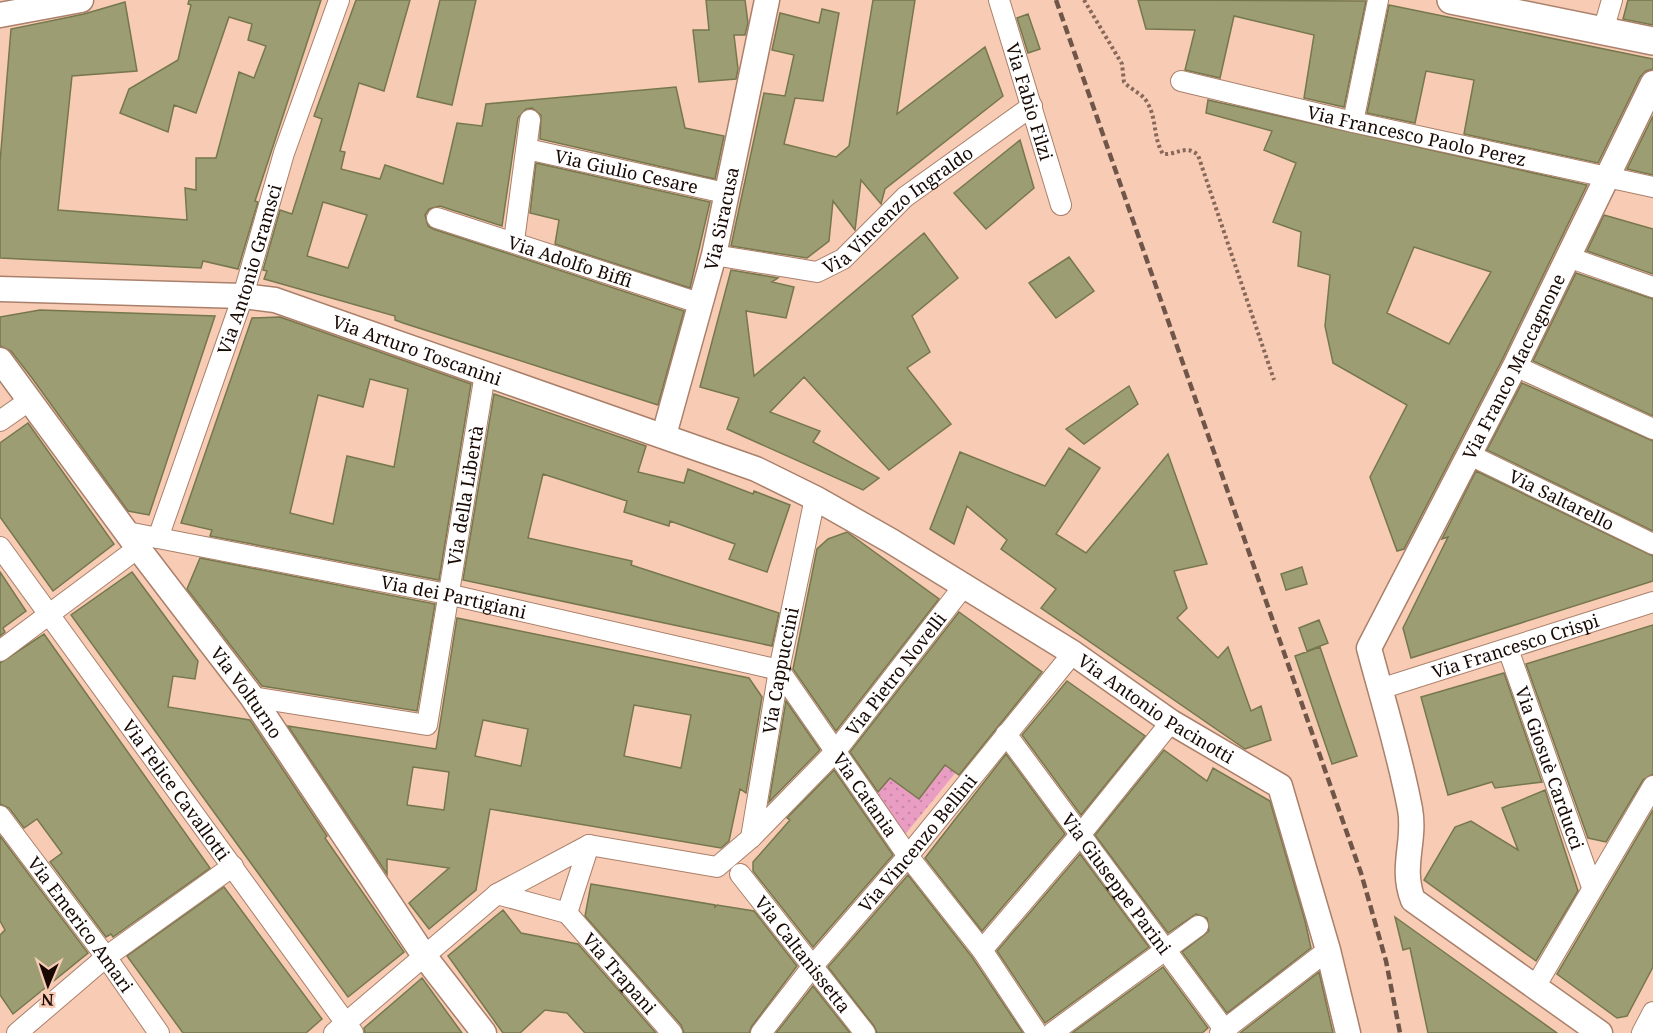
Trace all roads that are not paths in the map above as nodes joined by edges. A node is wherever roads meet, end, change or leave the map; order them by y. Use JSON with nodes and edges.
{"nodes":[{"id":1,"x":81,"y":0,"type":"edge"},
{"id":2,"x":339,"y":0,"type":"edge"},
{"id":3,"x":767,"y":0,"type":"edge"},
{"id":4,"x":999,"y":0,"type":"edge"},
{"id":5,"x":1378,"y":0,"type":"edge"},
{"id":6,"x":1451,"y":0,"type":"edge"},
{"id":7,"x":1612,"y":0,"type":"edge"},
{"id":8,"x":0,"y":15,"type":"edge"},
{"id":9,"x":1604,"y":31,"type":"junction"},
{"id":10,"x":1653,"y":41,"type":"edge"},
{"id":11,"x":1181,"y":81,"type":"dead end"},
{"id":12,"x":1653,"y":83,"type":"edge"},
{"id":13,"x":1032,"y":106,"type":"junction"},
{"id":14,"x":530,"y":120,"type":"dead end"},
{"id":15,"x":1353,"y":122,"type":"junction"},
{"id":16,"x":527,"y":149,"type":"junction"},
{"id":17,"x":1607,"y":178,"type":"junction"},
{"id":18,"x":1653,"y":187,"type":"edge"},
{"id":19,"x":725,"y":193,"type":"junction"},
{"id":20,"x":1061,"y":205,"type":"dead end"},
{"id":21,"x":437,"y":218,"type":"dead end"},
{"id":22,"x":514,"y":241,"type":"junction"},
{"id":23,"x":714,"y":255,"type":"junction"},
{"id":24,"x":1568,"y":257,"type":"junction"},
{"id":25,"x":1653,"y":287,"type":"edge"},
{"id":26,"x":0,"y":289,"type":"edge"},
{"id":27,"x":243,"y":296,"type":"junction"},
{"id":28,"x":702,"y":304,"type":"junction"},
{"id":29,"x":0,"y":360,"type":"edge"},
{"id":30,"x":1515,"y":366,"type":"junction"},
{"id":31,"x":485,"y":374,"type":"junction"},
{"id":32,"x":30,"y":400,"type":"junction"},
{"id":33,"x":0,"y":421,"type":"edge"},
{"id":34,"x":1653,"y":429,"type":"edge"},
{"id":35,"x":664,"y":435,"type":"junction"},
{"id":36,"x":1470,"y":455,"type":"junction"},
{"id":37,"x":815,"y":498,"type":"junction"},
{"id":38,"x":141,"y":539,"type":"junction"},
{"id":39,"x":1653,"y":544,"type":"edge"},
{"id":40,"x":0,"y":547,"type":"edge"},
{"id":41,"x":963,"y":587,"type":"junction"},
{"id":42,"x":447,"y":594,"type":"junction"},
{"id":43,"x":1653,"y":602,"type":"edge"},
{"id":44,"x":50,"y":615,"type":"junction"},
{"id":45,"x":1508,"y":649,"type":"junction"},
{"id":46,"x":0,"y":651,"type":"edge"},
{"id":47,"x":1073,"y":653,"type":"junction"},
{"id":48,"x":779,"y":670,"type":"junction"},
{"id":49,"x":1380,"y":689,"type":"junction"},
{"id":50,"x":252,"y":697,"type":"junction"},
{"id":51,"x":1171,"y":722,"type":"junction"},
{"id":52,"x":1006,"y":734,"type":"junction"},
{"id":53,"x":835,"y":752,"type":"junction"},
{"id":54,"x":1653,"y":786,"type":"edge"},
{"id":55,"x":0,"y":816,"type":"edge"},
{"id":56,"x":1080,"y":835,"type":"junction"},
{"id":57,"x":749,"y":841,"type":"junction"},
{"id":58,"x":589,"y":845,"type":"junction"},
{"id":59,"x":908,"y":856,"type":"junction"},
{"id":60,"x":233,"y":866,"type":"junction"},
{"id":61,"x":717,"y":867,"type":"junction"},
{"id":62,"x":740,"y":874,"type":"junction"},
{"id":63,"x":1592,"y":888,"type":"junction"},
{"id":64,"x":496,"y":894,"type":"junction"},
{"id":65,"x":567,"y":913,"type":"junction"},
{"id":66,"x":1198,"y":926,"type":"dead end"},
{"id":67,"x":1165,"y":949,"type":"junction"},
{"id":68,"x":982,"y":950,"type":"junction"},
{"id":69,"x":1328,"y":950,"type":"junction"},
{"id":70,"x":106,"y":957,"type":"junction"},
{"id":71,"x":425,"y":957,"type":"junction"},
{"id":72,"x":812,"y":967,"type":"junction"},
{"id":73,"x":1536,"y":987,"type":"junction"},
{"id":74,"x":1653,"y":1012,"type":"edge"},
{"id":75,"x":0,"y":1027,"type":"edge"},
{"id":76,"x":344,"y":1030,"type":"edge"},
{"id":77,"x":1224,"y":1032,"type":"edge"},
{"id":78,"x":4,"y":1033,"type":"edge"},
{"id":79,"x":17,"y":1033,"type":"edge"},
{"id":80,"x":159,"y":1033,"type":"edge"},
{"id":81,"x":484,"y":1033,"type":"edge"},
{"id":82,"x":672,"y":1033,"type":"edge"},
{"id":83,"x":760,"y":1033,"type":"edge"},
{"id":84,"x":865,"y":1033,"type":"edge"},
{"id":85,"x":1037,"y":1033,"type":"edge"},
{"id":86,"x":1052,"y":1033,"type":"edge"},
{"id":87,"x":1348,"y":1033,"type":"edge"},
{"id":88,"x":1600,"y":1033,"type":"edge"},
{"id":89,"x":1641,"y":1033,"type":"edge"}],
"edges":[{"from":1,"to":8,"type":"street"},
{"from":2,"to":27,"type":"street","name":"Via Antonio Gramsci"},
{"from":3,"to":19,"type":"street","name":"Via Siracusa"},
{"from":4,"to":13,"type":"street","name":"Via Fabio Filzi"},
{"from":5,"to":15,"type":"street"},
{"from":6,"to":9,"type":"main road"},
{"from":7,"to":9,"type":"street"},
{"from":9,"to":10,"type":"main road"},
{"from":11,"to":15,"type":"street","name":"Via Francesco Paolo Perez"},
{"from":12,"to":17,"type":"street","name":"Via Franco Maccagnone"},
{"from":13,"to":20,"type":"street","name":"Via Fabio Filzi"},
{"from":13,"to":23,"type":"street","name":"Via Vincenzo Ingraldo"},
{"from":14,"to":16,"type":"street"},
{"from":15,"to":17,"type":"street","name":"Via Francesco Paolo Perez"},
{"from":16,"to":19,"type":"street","name":"Via Giulio Cesare"},
{"from":16,"to":22,"type":"street"},
{"from":17,"to":18,"type":"street","name":"Via Francesco Paolo Perez"},
{"from":17,"to":24,"type":"street","name":"Via Franco Maccagnone"},
{"from":19,"to":23,"type":"street","name":"Via Siracusa"},
{"from":21,"to":22,"type":"street","name":"Via Adolfo Biffi"},
{"from":22,"to":28,"type":"street","name":"Via Adolfo Biffi"},
{"from":23,"to":28,"type":"street","name":"Via Siracusa"},
{"from":24,"to":25,"type":"street"},
{"from":24,"to":30,"type":"street","name":"Via Franco Maccagnone"},
{"from":26,"to":27,"type":"street","name":"Via Arturo Toscanini"},
{"from":27,"to":31,"type":"street","name":"Via Arturo Toscanini"},
{"from":27,"to":38,"type":"street","name":"Via Antonio Gramsci"},
{"from":28,"to":35,"type":"street","name":"Via Siracusa"},
{"from":29,"to":32,"type":"street","name":"Via Volturno"},
{"from":30,"to":34,"type":"street"},
{"from":30,"to":36,"type":"street","name":"Via Franco Maccagnone"},
{"from":31,"to":35,"type":"street","name":"Via Arturo Toscanini"},
{"from":31,"to":42,"type":"street","name":"Via della Libertà"},
{"from":32,"to":33,"type":"street"},
{"from":32,"to":38,"type":"street","name":"Via Volturno"},
{"from":35,"to":37,"type":"street","name":"Via Arturo Toscanini"},
{"from":36,"to":39,"type":"street","name":"Via Saltarello"},
{"from":36,"to":49,"type":"street","name":"Via Franco Maccagnone"},
{"from":37,"to":41,"type":"street","name":"Via Antonio Pacinotti"},
{"from":37,"to":48,"type":"street","name":"Via Cappuccini"},
{"from":38,"to":42,"type":"street","name":"Via dei Partigiani"},
{"from":38,"to":44,"type":"street"},
{"from":38,"to":50,"type":"street","name":"Via Volturno"},
{"from":40,"to":44,"type":"street","name":"Via Felice Cavallotti"},
{"from":41,"to":47,"type":"street","name":"Via Antonio Pacinotti"},
{"from":41,"to":53,"type":"street","name":"Via Pietro Novelli"},
{"from":42,"to":48,"type":"street","name":"Via dei Partigiani"},
{"from":42,"to":50,"type":"street","name":"Via della Libertà"},
{"from":43,"to":45,"type":"street","name":"Via Francesco Crispi"},
{"from":44,"to":46,"type":"street"},
{"from":44,"to":60,"type":"street","name":"Via Felice Cavallotti"},
{"from":45,"to":49,"type":"street","name":"Via Francesco Crispi"},
{"from":45,"to":63,"type":"street","name":"Via Giosuè Carducci"},
{"from":47,"to":51,"type":"street","name":"Via Antonio Pacinotti"},
{"from":47,"to":52,"type":"street","name":"Via Vincenzo Bellini"},
{"from":48,"to":53,"type":"street","name":"Via Catania"},
{"from":48,"to":57,"type":"street","name":"Via Cappuccini"},
{"from":49,"to":73,"type":"street"},
{"from":50,"to":71,"type":"street","name":"Via Volturno"},
{"from":51,"to":56,"type":"street"},
{"from":51,"to":69,"type":"street","name":"Via Antonio Pacinotti"},
{"from":52,"to":56,"type":"street","name":"Via Giuseppe Parini"},
{"from":52,"to":59,"type":"street","name":"Via Vincenzo Bellini"},
{"from":53,"to":57,"type":"street","name":"Via Pietro Novelli"},
{"from":53,"to":59,"type":"street","name":"Via Catania"},
{"from":54,"to":63,"type":"street"},
{"from":55,"to":70,"type":"street","name":"Via Emerico Amari"},
{"from":56,"to":67,"type":"street","name":"Via Giuseppe Parini"},
{"from":56,"to":68,"type":"street"},
{"from":57,"to":61,"type":"street","name":"Via Pietro Novelli"},
{"from":57,"to":62,"type":"street","name":"Via Cappuccini"},
{"from":58,"to":61,"type":"street"},
{"from":58,"to":64,"type":"street"},
{"from":58,"to":65,"type":"street"},
{"from":59,"to":68,"type":"street","name":"Via Catania"},
{"from":59,"to":72,"type":"street","name":"Via Vincenzo Bellini"},
{"from":60,"to":70,"type":"street"},
{"from":60,"to":76,"type":"street","name":"Via Felice Cavallotti"},
{"from":61,"to":62,"type":"street"},
{"from":62,"to":72,"type":"street","name":"Via Caltanissetta"},
{"from":63,"to":73,"type":"street"},
{"from":64,"to":65,"type":"street"},
{"from":64,"to":71,"type":"street"},
{"from":65,"to":82,"type":"street","name":"Via Trapani"},
{"from":66,"to":67,"type":"street"},
{"from":67,"to":77,"type":"street","name":"Via Giuseppe Parini"},
{"from":67,"to":86,"type":"street"},
{"from":68,"to":85,"type":"street","name":"Via Catania"},
{"from":69,"to":77,"type":"street"},
{"from":69,"to":87,"type":"street","name":"Via Antonio Pacinotti"},
{"from":70,"to":79,"type":"street"},
{"from":70,"to":80,"type":"street","name":"Via Emerico Amari"},
{"from":71,"to":76,"type":"street"},
{"from":71,"to":81,"type":"street","name":"Via Volturno"},
{"from":72,"to":83,"type":"street","name":"Via Vincenzo Bellini"},
{"from":72,"to":84,"type":"street","name":"Via Caltanissetta"},
{"from":73,"to":88,"type":"street"},
{"from":74,"to":89,"type":"street"},
{"from":75,"to":78,"type":"street"}]}
